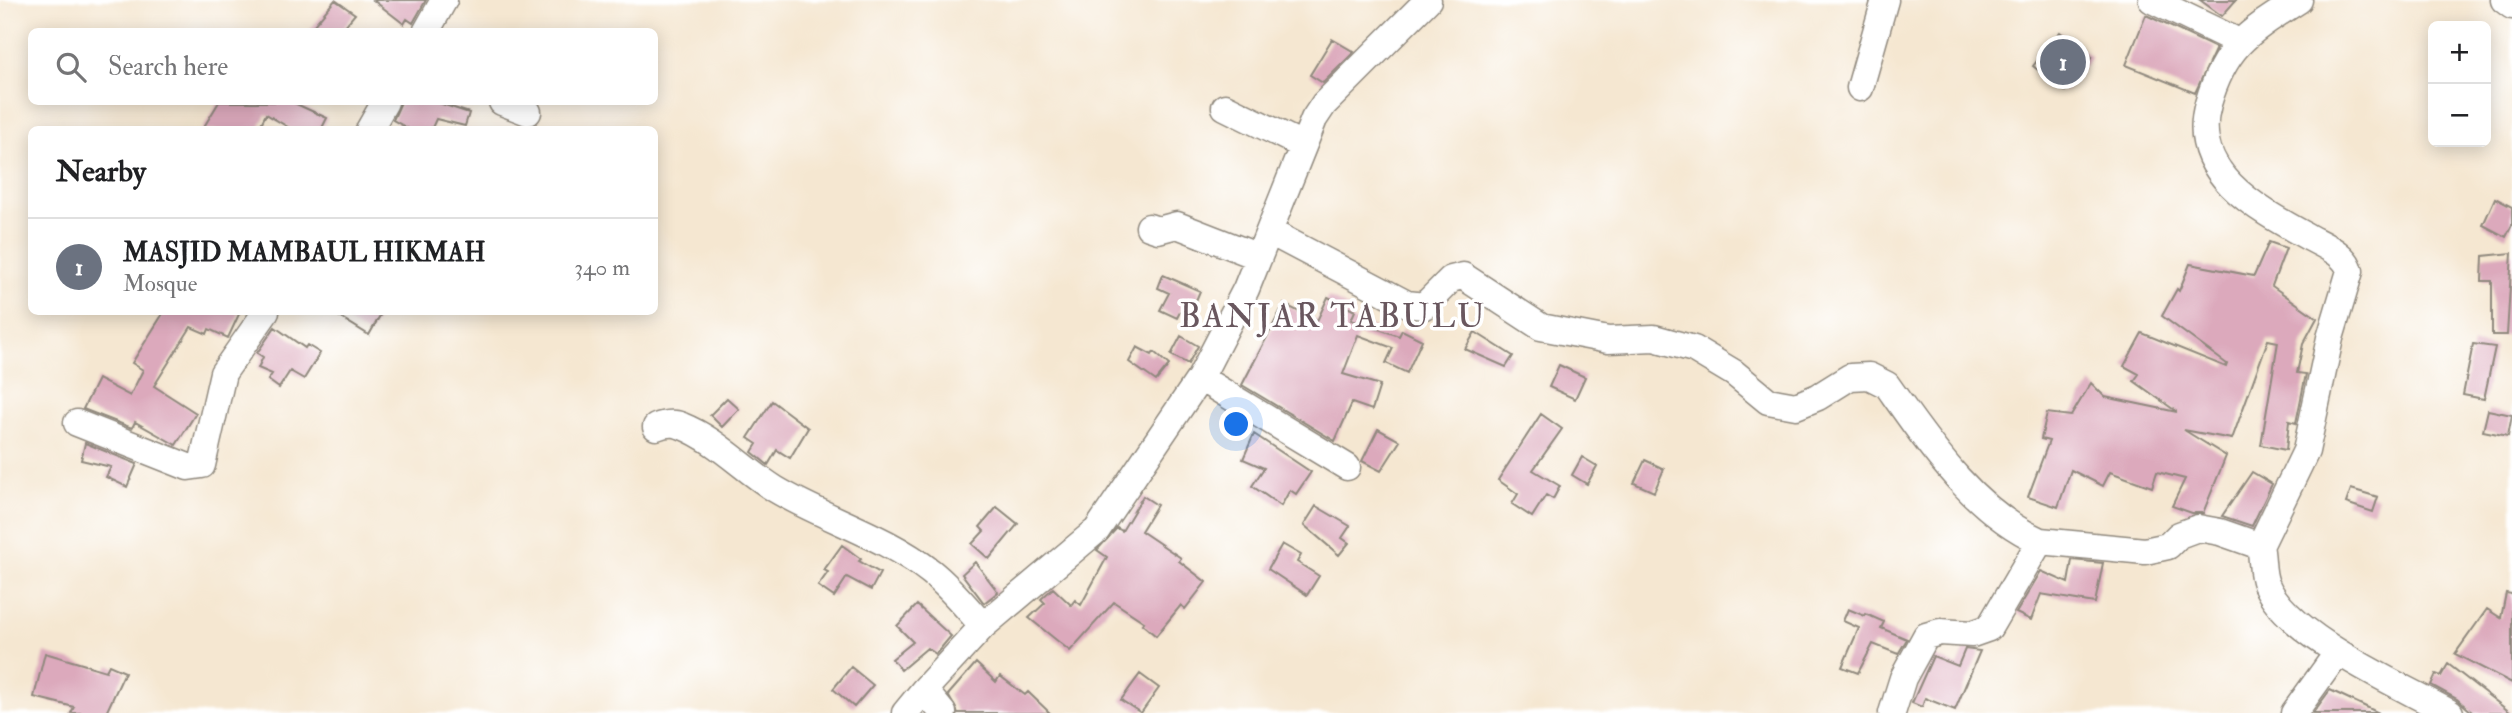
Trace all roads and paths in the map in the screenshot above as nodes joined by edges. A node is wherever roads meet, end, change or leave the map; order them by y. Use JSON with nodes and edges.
{"nodes":[{"id":1,"x":444,"y":0,"type":"edge"},
{"id":2,"x":1428,"y":0,"type":"edge"},
{"id":3,"x":1885,"y":0,"type":"edge"},
{"id":4,"x":2152,"y":0,"type":"edge"},
{"id":5,"x":2299,"y":0,"type":"edge"},
{"id":6,"x":2504,"y":0,"type":"edge"},
{"id":7,"x":2512,"y":6,"type":"edge"},
{"id":8,"x":428,"y":28,"type":"edge"},
{"id":9,"x":2239,"y":42,"type":"junction"},
{"id":10,"x":1860,"y":88,"type":"dead end"},
{"id":11,"x":381,"y":105,"type":"edge"},
{"id":12,"x":510,"y":105,"type":"edge"},
{"id":13,"x":1225,"y":107,"type":"dead end"},
{"id":14,"x":528,"y":112,"type":"dead end"},
{"id":15,"x":371,"y":126,"type":"edge"},
{"id":16,"x":1302,"y":145,"type":"junction"},
{"id":17,"x":1149,"y":227,"type":"dead end"},
{"id":18,"x":1270,"y":232,"type":"junction"},
{"id":19,"x":1259,"y":257,"type":"junction"},
{"id":20,"x":264,"y":315,"type":"edge"},
{"id":21,"x":1200,"y":378,"type":"junction"},
{"id":22,"x":77,"y":423,"type":"dead end"},
{"id":23,"x":656,"y":427,"type":"dead end"},
{"id":24,"x":1347,"y":467,"type":"dead end"},
{"id":25,"x":2040,"y":541,"type":"junction"},
{"id":26,"x":2260,"y":546,"type":"junction"},
{"id":27,"x":983,"y":626,"type":"junction"},
{"id":28,"x":2338,"y":652,"type":"junction"},
{"id":29,"x":924,"y":690,"type":"junction"},
{"id":30,"x":905,"y":713,"type":"edge"},
{"id":31,"x":943,"y":713,"type":"edge"},
{"id":32,"x":1892,"y":713,"type":"edge"},
{"id":33,"x":2294,"y":713,"type":"edge"},
{"id":34,"x":2450,"y":713,"type":"edge"}],
"edges":[{"from":1,"to":8,"type":"street"},
{"from":2,"to":16,"type":"street"},
{"from":3,"to":10,"type":"street"},
{"from":4,"to":9,"type":"street"},
{"from":5,"to":9,"type":"street"},
{"from":6,"to":7,"type":"street"},
{"from":9,"to":26,"type":"street"},
{"from":11,"to":15,"type":"street"},
{"from":12,"to":14,"type":"street"},
{"from":13,"to":16,"type":"street"},
{"from":16,"to":18,"type":"street"},
{"from":17,"to":19,"type":"street"},
{"from":18,"to":19,"type":"street"},
{"from":18,"to":25,"type":"street"},
{"from":19,"to":21,"type":"street"},
{"from":20,"to":22,"type":"street"},
{"from":21,"to":24,"type":"street"},
{"from":21,"to":27,"type":"street"},
{"from":23,"to":27,"type":"street"},
{"from":25,"to":26,"type":"street"},
{"from":25,"to":32,"type":"street"},
{"from":26,"to":28,"type":"street"},
{"from":27,"to":29,"type":"street"},
{"from":28,"to":33,"type":"street"},
{"from":28,"to":34,"type":"street"},
{"from":29,"to":30,"type":"street"},
{"from":29,"to":31,"type":"street"}]}
